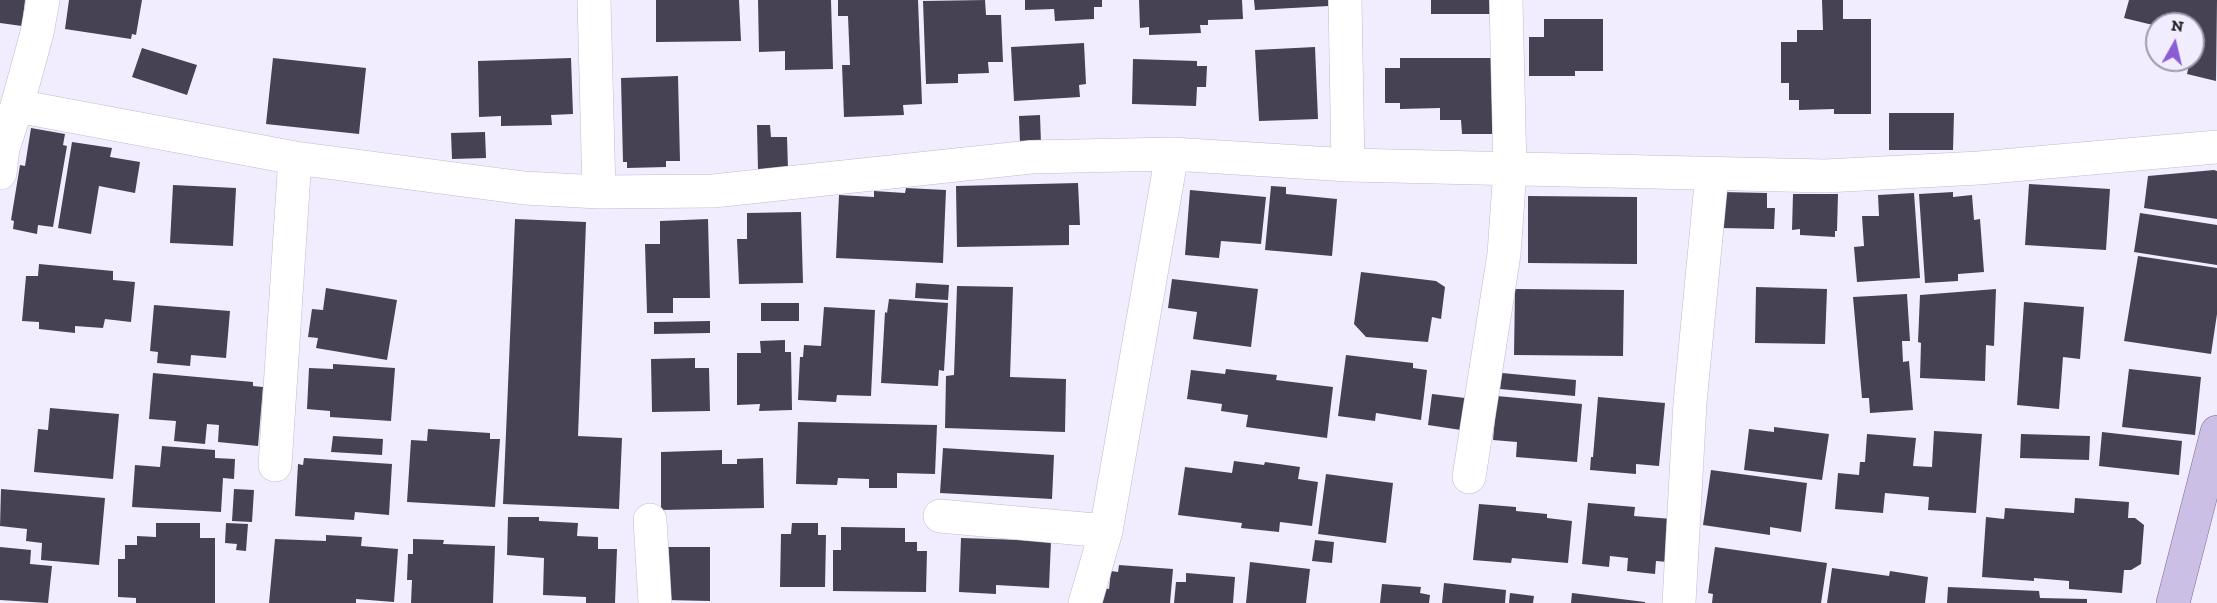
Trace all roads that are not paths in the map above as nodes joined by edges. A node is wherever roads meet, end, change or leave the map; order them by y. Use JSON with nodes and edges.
{"nodes":[{"id":1,"x":43,"y":0,"type":"edge"},
{"id":2,"x":594,"y":0,"type":"edge"},
{"id":3,"x":1345,"y":0,"type":"edge"},
{"id":4,"x":1506,"y":0,"type":"edge"},
{"id":5,"x":17,"y":106,"type":"junction"},
{"id":6,"x":2217,"y":147,"type":"edge"},
{"id":7,"x":1172,"y":154,"type":"junction"},
{"id":8,"x":295,"y":159,"type":"junction"},
{"id":9,"x":1348,"y":165,"type":"junction"},
{"id":10,"x":1510,"y":170,"type":"junction"},
{"id":11,"x":0,"y":173,"type":"edge"},
{"id":12,"x":1712,"y":174,"type":"junction"},
{"id":13,"x":599,"y":192,"type":"junction"},
{"id":14,"x":2217,"y":432,"type":"edge"},
{"id":15,"x":275,"y":465,"type":"dead end"},
{"id":16,"x":1469,"y":477,"type":"dead end"},
{"id":17,"x":940,"y":516,"type":"dead end"},
{"id":18,"x":651,"y":520,"type":"dead end"},
{"id":19,"x":1106,"y":531,"type":"junction"},
{"id":20,"x":655,"y":603,"type":"edge"},
{"id":21,"x":1085,"y":603,"type":"edge"},
{"id":22,"x":1679,"y":603,"type":"edge"},
{"id":23,"x":2173,"y":603,"type":"edge"}],
"edges":[{"from":1,"to":5,"type":"street"},
{"from":2,"to":13,"type":"street"},
{"from":3,"to":9,"type":"street"},
{"from":4,"to":10,"type":"street"},
{"from":5,"to":8,"type":"street"},
{"from":5,"to":11,"type":"street"},
{"from":6,"to":12,"type":"street"},
{"from":7,"to":9,"type":"street"},
{"from":7,"to":13,"type":"street"},
{"from":7,"to":19,"type":"street"},
{"from":8,"to":13,"type":"street"},
{"from":8,"to":15,"type":"street"},
{"from":9,"to":10,"type":"street"},
{"from":10,"to":12,"type":"street"},
{"from":10,"to":16,"type":"street"},
{"from":12,"to":22,"type":"street"},
{"from":14,"to":23,"type":"main road"},
{"from":17,"to":19,"type":"street"},
{"from":18,"to":20,"type":"street"},
{"from":19,"to":21,"type":"street"}]}
